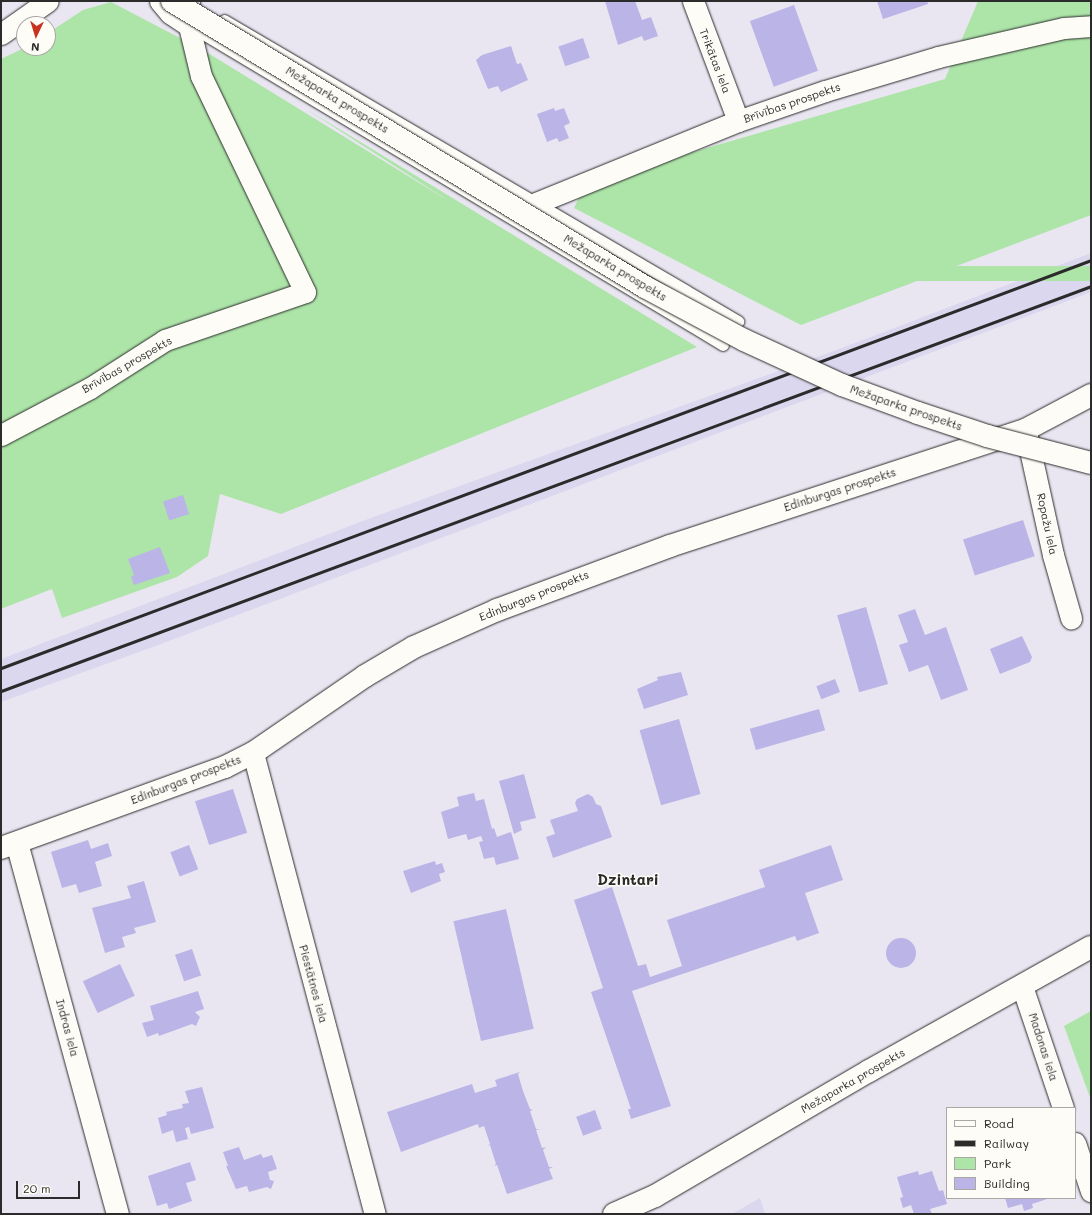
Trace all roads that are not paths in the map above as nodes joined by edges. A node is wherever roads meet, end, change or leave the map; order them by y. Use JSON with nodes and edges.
{"nodes":[{"id":1,"x":48,"y":1,"type":"edge"},
{"id":2,"x":160,"y":1,"type":"edge"},
{"id":3,"x":172,"y":1,"type":"edge"},
{"id":4,"x":190,"y":1,"type":"edge"},
{"id":5,"x":693,"y":1,"type":"edge"},
{"id":6,"x":1091,"y":26,"type":"edge"},
{"id":7,"x":191,"y":33,"type":"junction"},
{"id":8,"x":1,"y":34,"type":"edge"},
{"id":9,"x":738,"y":121,"type":"junction"},
{"id":10,"x":536,"y":203,"type":"junction"},
{"id":11,"x":504,"y":215,"type":"junction"},
{"id":12,"x":738,"y":320,"type":"dead end"},
{"id":13,"x":723,"y":346,"type":"dead end"},
{"id":14,"x":1091,"y":395,"type":"edge"},
{"id":15,"x":1025,"y":430,"type":"junction"},
{"id":16,"x":1,"y":435,"type":"edge"},
{"id":17,"x":1091,"y":452,"type":"edge"},
{"id":18,"x":1091,"y":463,"type":"edge"},
{"id":19,"x":1035,"y":465,"type":"junction"},
{"id":20,"x":1072,"y":618,"type":"dead end"},
{"id":21,"x":252,"y":753,"type":"junction"},
{"id":22,"x":9,"y":846,"type":"edge"},
{"id":23,"x":1091,"y":947,"type":"edge"},
{"id":24,"x":1022,"y":986,"type":"junction"},
{"id":25,"x":1063,"y":1107,"type":"edge"},
{"id":26,"x":1076,"y":1146,"type":"edge"},
{"id":27,"x":1091,"y":1191,"type":"edge"},
{"id":28,"x":118,"y":1214,"type":"edge"},
{"id":29,"x":375,"y":1214,"type":"edge"},
{"id":30,"x":614,"y":1214,"type":"edge"}],
"edges":[{"from":1,"to":8,"type":"street"},
{"from":2,"to":7,"type":"street"},
{"from":3,"to":18,"type":"main road","name":"Mežaparka prospekts","bridge":true},
{"from":4,"to":7,"type":"street"},
{"from":4,"to":10,"type":"lane"},
{"from":5,"to":9,"type":"street","name":"Trikātas iela"},
{"from":6,"to":9,"type":"street","name":"Brīvības prospekts"},
{"from":7,"to":11,"type":"lane"},
{"from":7,"to":16,"type":"street","name":"Brīvības prospekts"},
{"from":9,"to":10,"type":"street","name":"Brīvības prospekts"},
{"from":10,"to":11,"type":"lane","name":"Brīvības prospekts"},
{"from":10,"to":12,"type":"lane"},
{"from":11,"to":13,"type":"lane"},
{"from":14,"to":15,"type":"main road","name":"Edinburgas prospekts"},
{"from":15,"to":19,"type":"street","name":"Ropažu iela"},
{"from":15,"to":21,"type":"main road","name":"Edinburgas prospekts"},
{"from":17,"to":19,"type":"street"},
{"from":19,"to":20,"type":"street","name":"Ropažu iela"},
{"from":21,"to":22,"type":"main road","name":"Edinburgas prospekts"},
{"from":21,"to":29,"type":"street","name":"Piestātnes iela"},
{"from":22,"to":28,"type":"main road","name":"Indras iela"},
{"from":23,"to":24,"type":"main road","name":"Mežaparka prospekts"},
{"from":24,"to":25,"type":"street","name":"Madonas iela"},
{"from":24,"to":30,"type":"main road","name":"Mežaparka prospekts"},
{"from":26,"to":27,"type":"street"}]}
